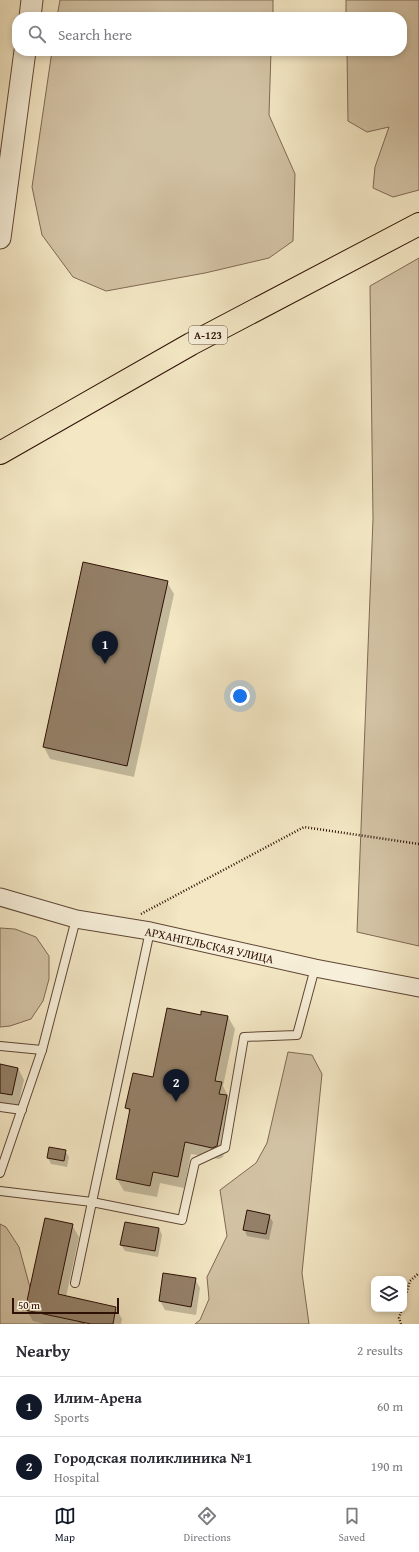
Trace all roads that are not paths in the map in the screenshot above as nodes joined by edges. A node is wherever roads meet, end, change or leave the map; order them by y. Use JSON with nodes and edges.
{"nodes":[{"id":1,"x":32,"y":0,"type":"edge"},
{"id":2,"x":31,"y":12,"type":"edge"},
{"id":3,"x":24,"y":56,"type":"edge"},
{"id":4,"x":419,"y":224,"type":"edge"},
{"id":5,"x":1,"y":227,"type":"edge"},
{"id":6,"x":0,"y":453,"type":"edge"},
{"id":7,"x":0,"y":897,"type":"edge"},
{"id":8,"x":76,"y":918,"type":"junction"},
{"id":9,"x":150,"y":931,"type":"junction"},
{"id":10,"x":315,"y":968,"type":"junction"},
{"id":11,"x":419,"y":988,"type":"edge"},
{"id":12,"x":0,"y":1046,"type":"edge"},
{"id":13,"x":42,"y":1050,"type":"junction"},
{"id":14,"x":0,"y":1107,"type":"edge"},
{"id":15,"x":22,"y":1110,"type":"junction"},
{"id":16,"x":0,"y":1173,"type":"edge"},
{"id":17,"x":0,"y":1191,"type":"edge"},
{"id":18,"x":92,"y":1202,"type":"junction"},
{"id":19,"x":75,"y":1283,"type":"dead end"}],
"edges":[{"from":1,"to":2,"type":"street"},
{"from":3,"to":5,"type":"street"},
{"from":4,"to":6,"type":"main road","number":"А-123"},
{"from":7,"to":8,"type":"street","name":"АРХАНГЕЛЬСКАЯ УЛИЦА"},
{"from":8,"to":9,"type":"street","name":"АРХАНГЕЛЬСКАЯ УЛИЦА"},
{"from":8,"to":13,"type":"lane"},
{"from":9,"to":10,"type":"street","name":"АРХАНГЕЛЬСКАЯ УЛИЦА"},
{"from":9,"to":18,"type":"lane"},
{"from":10,"to":11,"type":"street","name":"АРХАНГЕЛЬСКАЯ УЛИЦА"},
{"from":10,"to":18,"type":"lane"},
{"from":12,"to":13,"type":"lane"},
{"from":13,"to":15,"type":"lane"},
{"from":14,"to":15,"type":"lane"},
{"from":15,"to":16,"type":"lane"},
{"from":17,"to":18,"type":"lane"},
{"from":18,"to":19,"type":"lane"}]}
